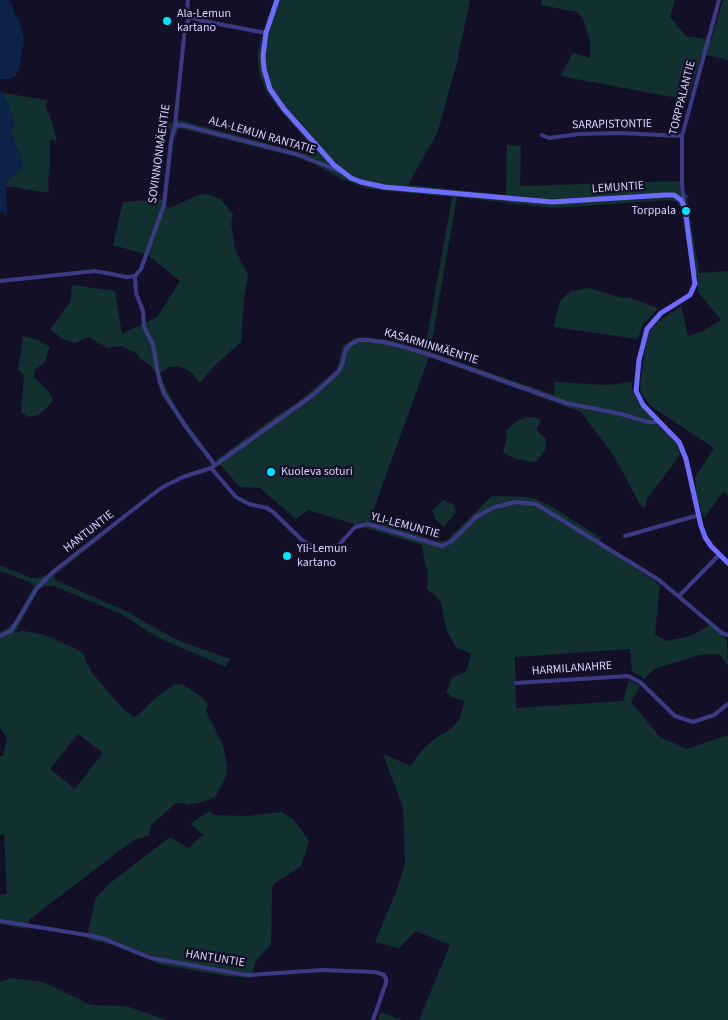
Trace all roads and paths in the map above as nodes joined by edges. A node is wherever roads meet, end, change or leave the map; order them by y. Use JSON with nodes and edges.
{"nodes":[{"id":1,"x":188,"y":0,"type":"edge"},
{"id":2,"x":277,"y":0,"type":"edge"},
{"id":3,"x":719,"y":0,"type":"edge"},
{"id":4,"x":190,"y":17,"type":"junction"},
{"id":5,"x":266,"y":33,"type":"junction"},
{"id":6,"x":175,"y":126,"type":"junction"},
{"id":7,"x":542,"y":135,"type":"dead end"},
{"id":8,"x":682,"y":136,"type":"junction"},
{"id":9,"x":342,"y":172,"type":"junction"},
{"id":10,"x":684,"y":204,"type":"junction"},
{"id":11,"x":135,"y":276,"type":"junction"},
{"id":12,"x":0,"y":281,"type":"edge"},
{"id":13,"x":659,"y":422,"type":"junction"},
{"id":14,"x":213,"y":467,"type":"junction"},
{"id":15,"x":699,"y":515,"type":"junction"},
{"id":16,"x":625,"y":536,"type":"dead end"},
{"id":17,"x":719,"y":555,"type":"junction"},
{"id":18,"x":728,"y":563,"type":"edge"},
{"id":19,"x":679,"y":596,"type":"junction"},
{"id":20,"x":728,"y":635,"type":"edge"},
{"id":21,"x":0,"y":636,"type":"edge"},
{"id":22,"x":516,"y":683,"type":"dead end"},
{"id":23,"x":728,"y":704,"type":"edge"},
{"id":24,"x":0,"y":921,"type":"edge"},
{"id":25,"x":373,"y":1020,"type":"edge"}],
"edges":[{"from":1,"to":4,"type":"street","name":"SOVINNONMÄENTIE"},
{"from":2,"to":5,"type":"street","name":"LEMUNTIE"},
{"from":3,"to":8,"type":"street","name":"TORPPALANTIE"},
{"from":4,"to":5,"type":"street"},
{"from":4,"to":6,"type":"street","name":"SOVINNONMÄENTIE"},
{"from":5,"to":9,"type":"street","name":"LEMUNTIE"},
{"from":6,"to":9,"type":"street","name":"ALA-LEMUN RANTATIE"},
{"from":6,"to":11,"type":"street","name":"SOVINNONMÄENTIE"},
{"from":7,"to":8,"type":"street","name":"SARAPISTONTIE"},
{"from":8,"to":10,"type":"street","name":"TORPPALANTIE"},
{"from":9,"to":10,"type":"street","name":"LEMUNTIE"},
{"from":10,"to":13,"type":"street"},
{"from":11,"to":12,"type":"street"},
{"from":11,"to":14,"type":"street"},
{"from":13,"to":14,"type":"street","name":"KASARMINMÄENTIE"},
{"from":13,"to":15,"type":"street"},
{"from":14,"to":19,"type":"street","name":"YLI-LEMUNTIE"},
{"from":14,"to":21,"type":"street","name":"HANTUNTIE"},
{"from":15,"to":16,"type":"street"},
{"from":15,"to":17,"type":"street"},
{"from":17,"to":18,"type":"street"},
{"from":17,"to":19,"type":"street"},
{"from":19,"to":20,"type":"street","name":"YLI-LEMUNTIE"},
{"from":22,"to":23,"type":"street","name":"HARMILANAHRE"},
{"from":24,"to":25,"type":"street","name":"HANTUNTIE"}]}
